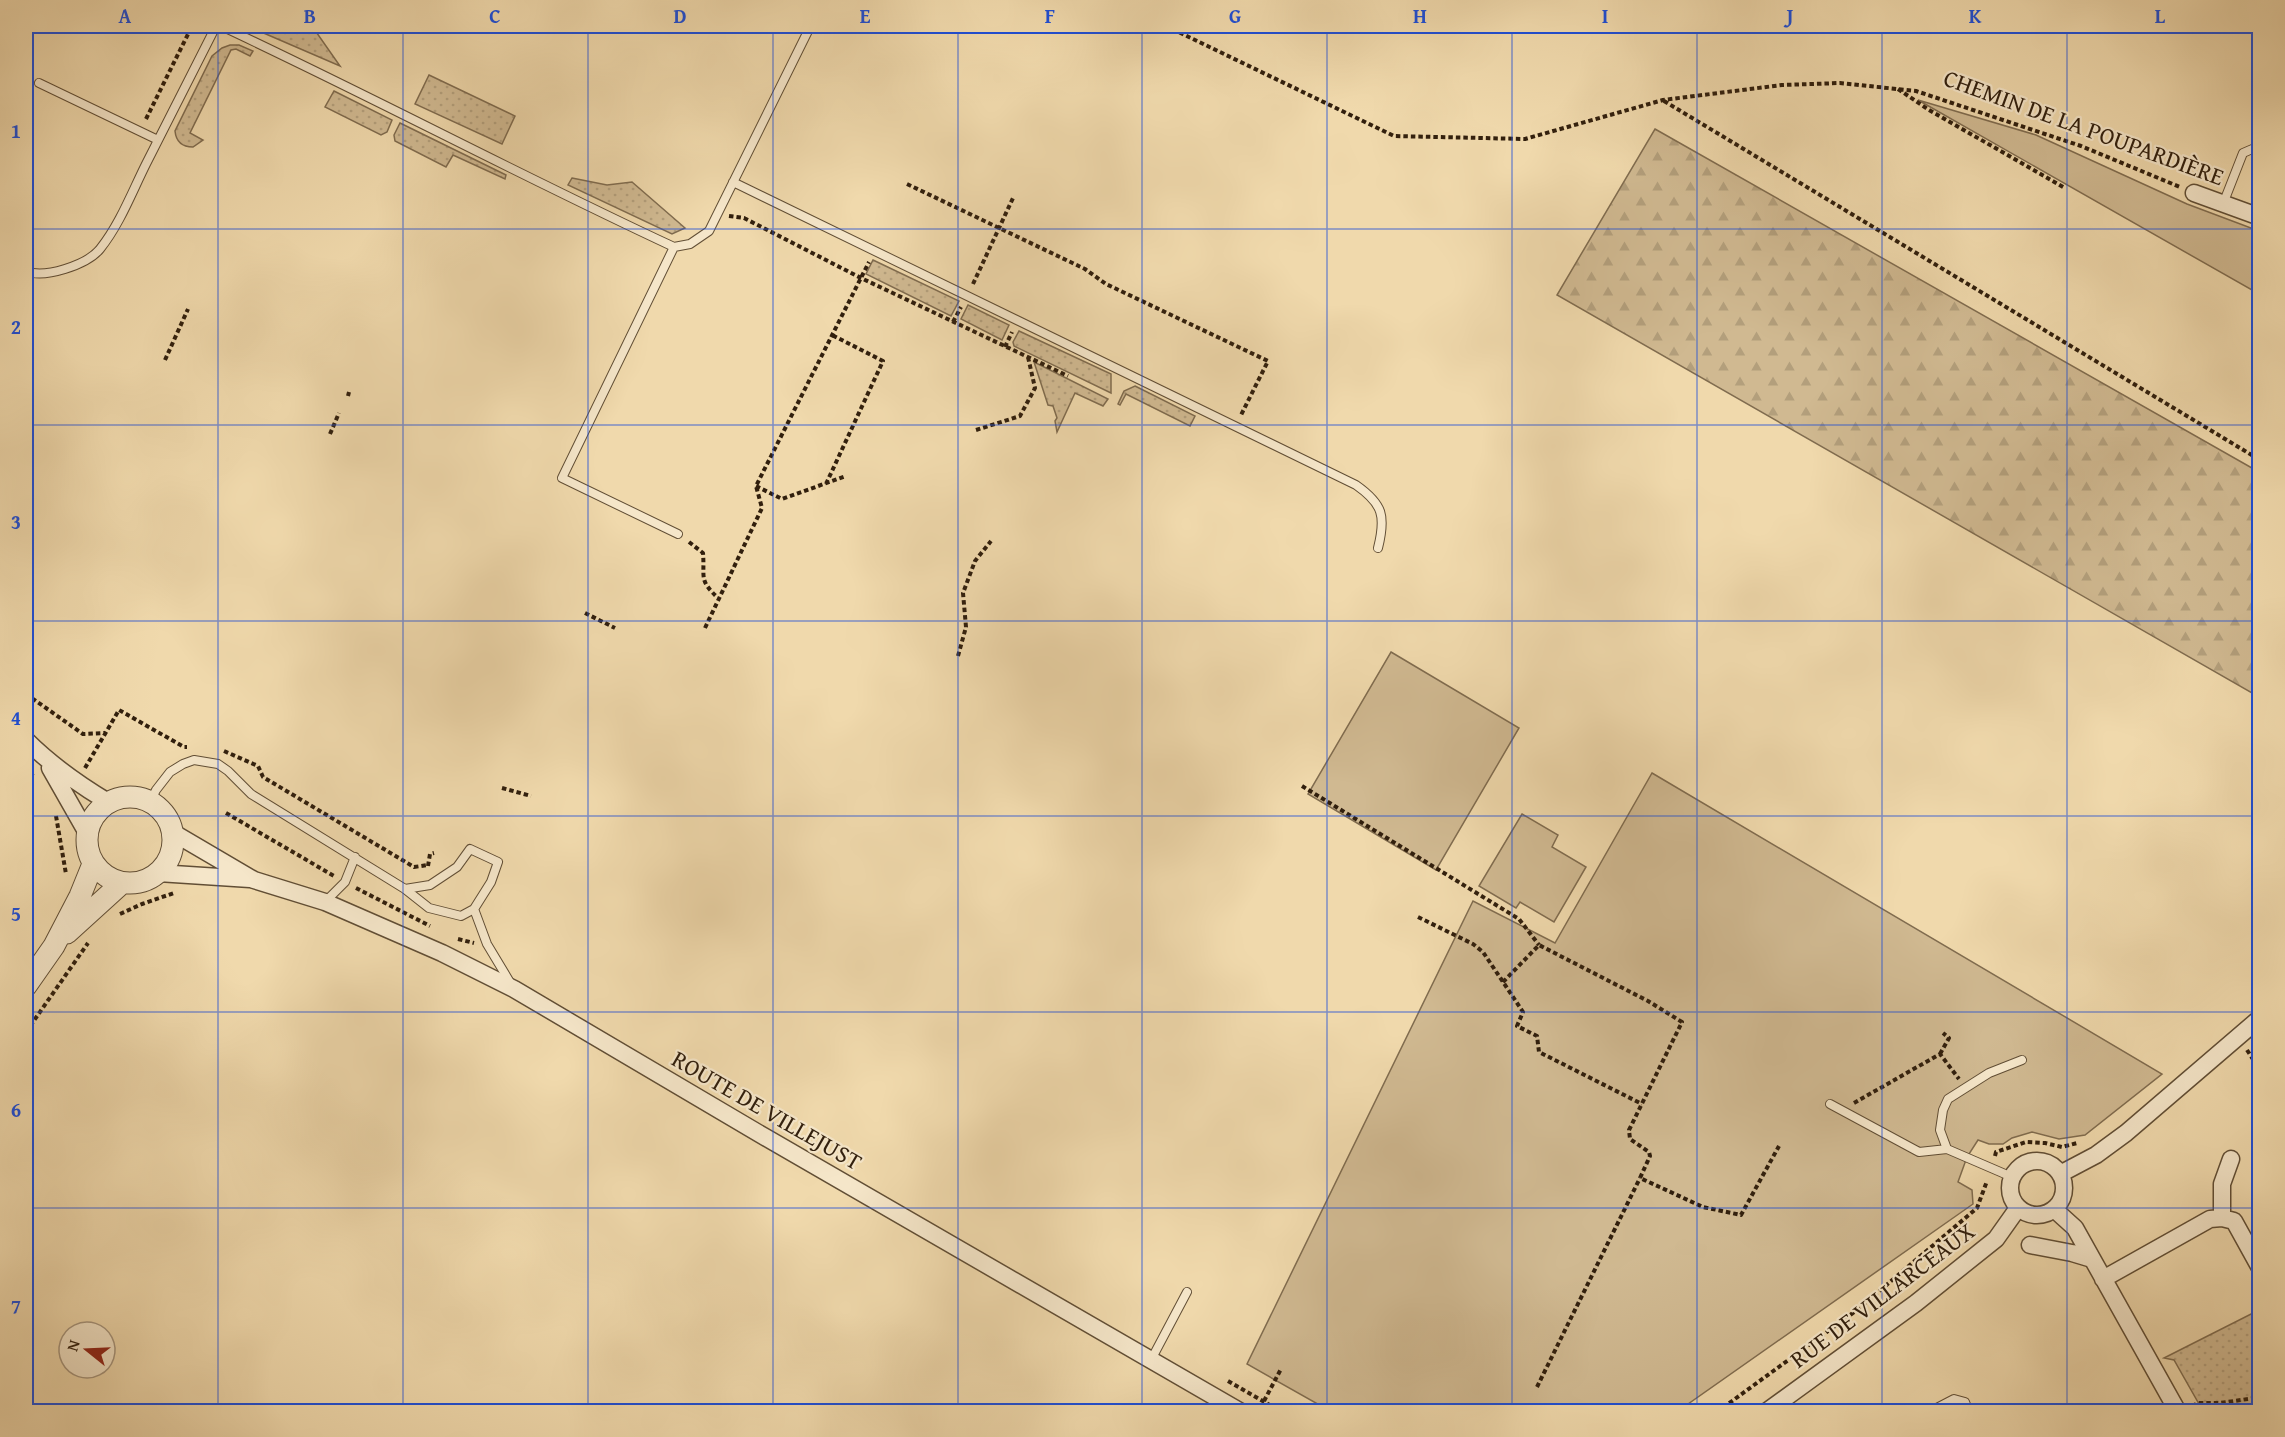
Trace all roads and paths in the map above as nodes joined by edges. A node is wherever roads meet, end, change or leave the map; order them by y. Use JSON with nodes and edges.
{"nodes":[{"id":1,"x":192,"y":26,"type":"edge"},
{"id":2,"x":219,"y":26,"type":"edge"},
{"id":3,"x":801,"y":26,"type":"edge"},
{"id":4,"x":1166,"y":26,"type":"edge"},
{"id":5,"x":39,"y":83,"type":"dead end"},
{"id":6,"x":1897,"y":89,"type":"junction"},
{"id":7,"x":1663,"y":100,"type":"junction"},
{"id":8,"x":142,"y":133,"type":"junction"},
{"id":9,"x":158,"y":140,"type":"junction"},
{"id":10,"x":2258,"y":147,"type":"dead end"},
{"id":11,"x":733,"y":182,"type":"junction"},
{"id":12,"x":907,"y":183,"type":"dead end"},
{"id":13,"x":2066,"y":188,"type":"dead end"},
{"id":14,"x":2194,"y":194,"type":"joint"},
{"id":15,"x":1013,"y":198,"type":"dead end"},
{"id":16,"x":2223,"y":204,"type":"junction"},
{"id":17,"x":717,"y":215,"type":"junction"},
{"id":18,"x":2259,"y":217,"type":"edge"},
{"id":19,"x":1000,"y":228,"type":"junction"},
{"id":20,"x":674,"y":247,"type":"junction"},
{"id":21,"x":874,"y":251,"type":"junction"},
{"id":22,"x":26,"y":271,"type":"edge"},
{"id":23,"x":861,"y":278,"type":"junction"},
{"id":24,"x":967,"y":296,"type":"junction"},
{"id":25,"x":188,"y":309,"type":"dead end"},
{"id":26,"x":832,"y":335,"type":"junction"},
{"id":27,"x":1028,"y":356,"type":"junction"},
{"id":28,"x":165,"y":360,"type":"dead end"},
{"id":29,"x":1068,"y":376,"type":"dead end"},
{"id":30,"x":339,"y":413,"type":"dead end"},
{"id":31,"x":1229,"y":424,"type":"junction"},
{"id":32,"x":976,"y":430,"type":"dead end"},
{"id":33,"x":330,"y":434,"type":"dead end"},
{"id":34,"x":2259,"y":460,"type":"edge"},
{"id":35,"x":846,"y":476,"type":"dead end"},
{"id":36,"x":826,"y":484,"type":"junction"},
{"id":37,"x":756,"y":486,"type":"junction"},
{"id":38,"x":678,"y":534,"type":"dead end"},
{"id":39,"x":991,"y":541,"type":"dead end"},
{"id":40,"x":689,"y":542,"type":"dead end"},
{"id":41,"x":1378,"y":548,"type":"dead end"},
{"id":42,"x":719,"y":599,"type":"junction"},
{"id":43,"x":585,"y":613,"type":"dead end"},
{"id":44,"x":615,"y":628,"type":"dead end"},
{"id":45,"x":705,"y":628,"type":"dead end"},
{"id":46,"x":957,"y":656,"type":"dead end"},
{"id":47,"x":26,"y":694,"type":"edge"},
{"id":48,"x":122,"y":703,"type":"dead end"},
{"id":49,"x":118,"y":710,"type":"dead end"},
{"id":50,"x":106,"y":733,"type":"dead end"},
{"id":51,"x":26,"y":740,"type":"edge"},
{"id":52,"x":45,"y":759,"type":"junction"},
{"id":53,"x":26,"y":768,"type":"edge"},
{"id":54,"x":36,"y":781,"type":"dead end"},
{"id":55,"x":1302,"y":786,"type":"dead end"},
{"id":56,"x":502,"y":788,"type":"dead end"},
{"id":57,"x":531,"y":796,"type":"dead end"},
{"id":58,"x":108,"y":802,"type":"junction"},
{"id":59,"x":150,"y":802,"type":"junction"},
{"id":60,"x":54,"y":812,"type":"dead end"},
{"id":61,"x":226,"y":813,"type":"dead end"},
{"id":62,"x":172,"y":832,"type":"junction"},
{"id":63,"x":87,"y":833,"type":"junction"},
{"id":64,"x":355,"y":857,"type":"junction"},
{"id":65,"x":93,"y":864,"type":"junction"},
{"id":66,"x":158,"y":873,"type":"junction"},
{"id":67,"x":254,"y":880,"type":"junction"},
{"id":68,"x":345,"y":882,"type":"junction"},
{"id":69,"x":122,"y":883,"type":"junction"},
{"id":70,"x":405,"y":888,"type":"junction"},
{"id":71,"x":178,"y":892,"type":"dead end"},
{"id":72,"x":87,"y":901,"type":"junction"},
{"id":73,"x":325,"y":902,"type":"junction"},
{"id":74,"x":474,"y":909,"type":"junction"},
{"id":75,"x":1418,"y":917,"type":"dead end"},
{"id":76,"x":438,"y":930,"type":"dead end"},
{"id":77,"x":456,"y":939,"type":"dead end"},
{"id":78,"x":89,"y":942,"type":"dead end"},
{"id":79,"x":487,"y":944,"type":"junction"},
{"id":80,"x":1539,"y":945,"type":"junction"},
{"id":81,"x":1503,"y":982,"type":"junction"},
{"id":82,"x":26,"y":986,"type":"edge"},
{"id":83,"x":514,"y":989,"type":"junction"},
{"id":84,"x":2259,"y":996,"type":"edge"},
{"id":85,"x":2255,"y":1011,"type":"edge"},
{"id":86,"x":26,"y":1032,"type":"edge"},
{"id":87,"x":1943,"y":1033,"type":"dead end"},
{"id":88,"x":1940,"y":1054,"type":"junction"},
{"id":89,"x":2022,"y":1060,"type":"dead end"},
{"id":90,"x":1960,"y":1080,"type":"dead end"},
{"id":91,"x":1642,"y":1104,"type":"junction"},
{"id":92,"x":1830,"y":1104,"type":"dead end"},
{"id":93,"x":1843,"y":1109,"type":"junction"},
{"id":94,"x":2079,"y":1143,"type":"dead end"},
{"id":95,"x":1779,"y":1146,"type":"dead end"},
{"id":96,"x":1947,"y":1149,"type":"junction"},
{"id":97,"x":2231,"y":1159,"type":"dead end"},
{"id":98,"x":1992,"y":1168,"type":"junction"},
{"id":99,"x":2060,"y":1174,"type":"junction"},
{"id":100,"x":2012,"y":1177,"type":"junction"},
{"id":101,"x":1640,"y":1178,"type":"junction"},
{"id":102,"x":2019,"y":1208,"type":"junction"},
{"id":103,"x":2054,"y":1209,"type":"junction"},
{"id":104,"x":2222,"y":1218,"type":"junction"},
{"id":105,"x":2030,"y":1245,"type":"dead end"},
{"id":106,"x":2092,"y":1259,"type":"junction"},
{"id":107,"x":2259,"y":1268,"type":"edge"},
{"id":108,"x":2103,"y":1279,"type":"junction"},
{"id":109,"x":1187,"y":1292,"type":"dead end"},
{"id":110,"x":1151,"y":1360,"type":"junction"},
{"id":111,"x":1281,"y":1369,"type":"dead end"},
{"id":112,"x":1537,"y":1387,"type":"dead end"},
{"id":113,"x":2259,"y":1392,"type":"edge"},
{"id":114,"x":1264,"y":1401,"type":"dead end"},
{"id":115,"x":2184,"y":1409,"type":"edge"},
{"id":116,"x":1241,"y":1412,"type":"edge"},
{"id":117,"x":1717,"y":1412,"type":"edge"},
{"id":118,"x":1766,"y":1412,"type":"edge"},
{"id":119,"x":1929,"y":1412,"type":"edge"},
{"id":120,"x":1969,"y":1412,"type":"edge"}],
"edges":[{"from":1,"to":8,"type":"path"},
{"from":2,"to":9,"type":"lane"},
{"from":2,"to":20,"type":"lane"},
{"from":3,"to":11,"type":"lane"},
{"from":4,"to":7,"type":"path","name":"CHEMIN DE LA POUPARDIÈRE"},
{"from":5,"to":8,"type":"lane"},
{"from":6,"to":7,"type":"path","name":"CHEMIN DE LA POUPARDIÈRE"},
{"from":6,"to":13,"type":"path"},
{"from":6,"to":14,"type":"path","name":"CHEMIN DE LA POUPARDIÈRE"},
{"from":7,"to":34,"type":"path"},
{"from":8,"to":9,"type":"lane"},
{"from":9,"to":22,"type":"lane"},
{"from":10,"to":16,"type":"lane"},
{"from":11,"to":17,"type":"lane"},
{"from":11,"to":21,"type":"lane"},
{"from":12,"to":19,"type":"path"},
{"from":14,"to":16,"type":"street","name":"CHEMIN DE LA POUPARDIÈRE"},
{"from":15,"to":19,"type":"path"},
{"from":16,"to":18,"type":"street","name":"CHEMIN DE LA POUPARDIÈRE"},
{"from":17,"to":20,"type":"lane"},
{"from":17,"to":23,"type":"path"},
{"from":19,"to":24,"type":"path"},
{"from":19,"to":31,"type":"path"},
{"from":20,"to":38,"type":"lane"},
{"from":21,"to":23,"type":"path"},
{"from":21,"to":24,"type":"lane"},
{"from":23,"to":26,"type":"path"},
{"from":23,"to":27,"type":"path"},
{"from":24,"to":31,"type":"lane"},
{"from":25,"to":28,"type":"path"},
{"from":26,"to":36,"type":"path"},
{"from":26,"to":37,"type":"path"},
{"from":27,"to":29,"type":"path"},
{"from":27,"to":32,"type":"path"},
{"from":30,"to":33,"type":"path"},
{"from":31,"to":41,"type":"lane"},
{"from":35,"to":36,"type":"path"},
{"from":36,"to":37,"type":"path"},
{"from":37,"to":42,"type":"path"},
{"from":39,"to":46,"type":"path"},
{"from":40,"to":42,"type":"path"},
{"from":42,"to":45,"type":"path"},
{"from":43,"to":44,"type":"path"},
{"from":47,"to":50,"type":"path"},
{"from":48,"to":49,"type":"path"},
{"from":51,"to":52,"type":"street"},
{"from":52,"to":58,"type":"street"},
{"from":52,"to":63,"type":"street"},
{"from":53,"to":54,"type":"path"},
{"from":55,"to":80,"type":"path"},
{"from":56,"to":57,"type":"path"},
{"from":58,"to":59,"type":"street"},
{"from":58,"to":63,"type":"street"},
{"from":59,"to":62,"type":"street"},
{"from":59,"to":64,"type":"lane"},
{"from":60,"to":72,"type":"path"},
{"from":61,"to":68,"type":"path"},
{"from":62,"to":66,"type":"street"},
{"from":62,"to":67,"type":"street","name":"ROUTE DE VILLEJUST"},
{"from":63,"to":65,"type":"street"},
{"from":64,"to":68,"type":"lane"},
{"from":64,"to":70,"type":"lane"},
{"from":65,"to":69,"type":"street"},
{"from":65,"to":72,"type":"street"},
{"from":66,"to":67,"type":"street","name":"ROUTE DE VILLEJUST"},
{"from":66,"to":69,"type":"street"},
{"from":67,"to":73,"type":"street","name":"ROUTE DE VILLEJUST"},
{"from":68,"to":73,"type":"lane"},
{"from":68,"to":76,"type":"path"},
{"from":69,"to":72,"type":"street"},
{"from":70,"to":74,"type":"lane"},
{"from":70,"to":74,"type":"lane"},
{"from":71,"to":72,"type":"path"},
{"from":72,"to":82,"type":"street"},
{"from":73,"to":83,"type":"street","name":"ROUTE DE VILLEJUST"},
{"from":74,"to":79,"type":"lane"},
{"from":75,"to":81,"type":"path"},
{"from":77,"to":79,"type":"path"},
{"from":78,"to":86,"type":"path"},
{"from":79,"to":83,"type":"lane"},
{"from":80,"to":81,"type":"path"},
{"from":80,"to":91,"type":"path"},
{"from":81,"to":91,"type":"path"},
{"from":83,"to":110,"type":"street","name":"ROUTE DE VILLEJUST"},
{"from":84,"to":85,"type":"path"},
{"from":85,"to":99,"type":"street"},
{"from":87,"to":88,"type":"path"},
{"from":88,"to":90,"type":"path"},
{"from":88,"to":93,"type":"path"},
{"from":89,"to":96,"type":"lane"},
{"from":91,"to":101,"type":"path"},
{"from":92,"to":93,"type":"lane"},
{"from":93,"to":96,"type":"lane"},
{"from":94,"to":98,"type":"path"},
{"from":95,"to":101,"type":"path"},
{"from":96,"to":98,"type":"lane"},
{"from":97,"to":104,"type":"street"},
{"from":98,"to":100,"type":"lane"},
{"from":98,"to":117,"type":"path"},
{"from":99,"to":100,"type":"street"},
{"from":99,"to":103,"type":"street"},
{"from":100,"to":102,"type":"street"},
{"from":101,"to":112,"type":"path"},
{"from":102,"to":103,"type":"street"},
{"from":102,"to":118,"type":"street","name":"RUE DE VILLARCEAUX"},
{"from":103,"to":106,"type":"street"},
{"from":104,"to":107,"type":"street"},
{"from":104,"to":108,"type":"street"},
{"from":105,"to":106,"type":"street"},
{"from":106,"to":108,"type":"street"},
{"from":108,"to":115,"type":"street"},
{"from":109,"to":110,"type":"lane"},
{"from":110,"to":116,"type":"street","name":"ROUTE DE VILLEJUST"},
{"from":111,"to":114,"type":"path"},
{"from":113,"to":115,"type":"path"},
{"from":119,"to":120,"type":"lane"}]}
